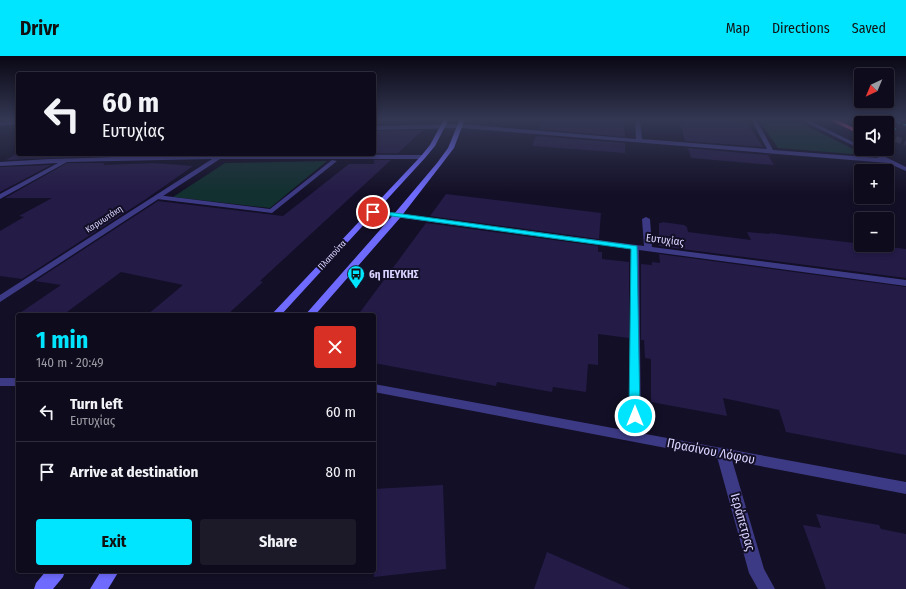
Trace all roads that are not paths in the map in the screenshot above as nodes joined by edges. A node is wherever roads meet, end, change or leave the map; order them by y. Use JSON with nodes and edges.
{"nodes":[{"id":1,"x":432,"y":144,"type":"edge"},
{"id":2,"x":453,"y":144,"type":"edge"},
{"id":3,"x":685,"y":144,"type":"edge"},
{"id":4,"x":767,"y":144,"type":"edge"},
{"id":5,"x":771,"y":151,"type":"junction"},
{"id":6,"x":55,"y":156,"type":"edge"},
{"id":7,"x":156,"y":156,"type":"edge"},
{"id":8,"x":220,"y":156,"type":"joint"},
{"id":9,"x":878,"y":156,"type":"edge"},
{"id":10,"x":423,"y":157,"type":"junction"},
{"id":11,"x":66,"y":160,"type":"junction"},
{"id":12,"x":49,"y":161,"type":"junction"},
{"id":13,"x":334,"y":161,"type":"dead end"},
{"id":14,"x":888,"y":161,"type":"junction"},
{"id":15,"x":0,"y":164,"type":"edge"},
{"id":16,"x":906,"y":169,"type":"edge"},
{"id":17,"x":0,"y":197,"type":"edge"},
{"id":18,"x":157,"y":197,"type":"junction"},
{"id":19,"x":373,"y":212,"type":"junction"},
{"id":20,"x":397,"y":216,"type":"junction"},
{"id":21,"x":646,"y":219,"type":"dead end"},
{"id":22,"x":635,"y":247,"type":"junction"},
{"id":23,"x":648,"y":249,"type":"junction"},
{"id":24,"x":906,"y":283,"type":"edge"},
{"id":25,"x":0,"y":299,"type":"edge"},
{"id":26,"x":278,"y":313,"type":"edge"},
{"id":27,"x":312,"y":313,"type":"edge"},
{"id":28,"x":0,"y":382,"type":"edge"},
{"id":29,"x":16,"y":382,"type":"edge"},
{"id":30,"x":376,"y":388,"type":"edge"},
{"id":31,"x":635,"y":436,"type":"junction"},
{"id":32,"x":723,"y":453,"type":"junction"},
{"id":33,"x":906,"y":488,"type":"edge"},
{"id":34,"x":55,"y":573,"type":"edge"},
{"id":35,"x":110,"y":573,"type":"edge"},
{"id":36,"x":42,"y":589,"type":"edge"},
{"id":37,"x":98,"y":589,"type":"edge"},
{"id":38,"x":767,"y":589,"type":"edge"}],
"edges":[{"from":1,"to":10,"type":"main road","name":"Πλαπούτα"},
{"from":2,"to":20,"type":"main road"},
{"from":3,"to":5,"type":"street"},
{"from":4,"to":5,"type":"street"},
{"from":5,"to":14,"type":"street"},
{"from":6,"to":12,"type":"street"},
{"from":7,"to":11,"type":"street"},
{"from":8,"to":10,"type":"street"},
{"from":8,"to":18,"type":"street","name":"Καρυωτάκη"},
{"from":9,"to":14,"type":"street"},
{"from":10,"to":19,"type":"main road","name":"Πλαπούτα"},
{"from":11,"to":12,"type":"street"},
{"from":11,"to":17,"type":"street"},
{"from":12,"to":15,"type":"street"},
{"from":13,"to":18,"type":"street"},
{"from":14,"to":16,"type":"street"},
{"from":18,"to":25,"type":"street","name":"Καρυωτάκη"},
{"from":19,"to":20,"type":"street","name":"Ευτυχίας"},
{"from":19,"to":26,"type":"main road","name":"Πλαπούτα"},
{"from":20,"to":22,"type":"street","name":"Ευτυχίας"},
{"from":20,"to":27,"type":"main road"},
{"from":21,"to":23,"type":"street"},
{"from":22,"to":23,"type":"street","name":"Ευτυχίας"},
{"from":22,"to":31,"type":"street"},
{"from":23,"to":24,"type":"street","name":"Ευτυχίας"},
{"from":28,"to":29,"type":"street"},
{"from":30,"to":31,"type":"street","name":"Πρασίνου Λόφου"},
{"from":31,"to":32,"type":"street","name":"Πρασίνου Λόφου"},
{"from":32,"to":33,"type":"street","name":"Πρασίνου Λόφου"},
{"from":32,"to":38,"type":"street","name":"Ιεράπετρας"},
{"from":34,"to":36,"type":"main road"},
{"from":35,"to":37,"type":"main road"}]}
